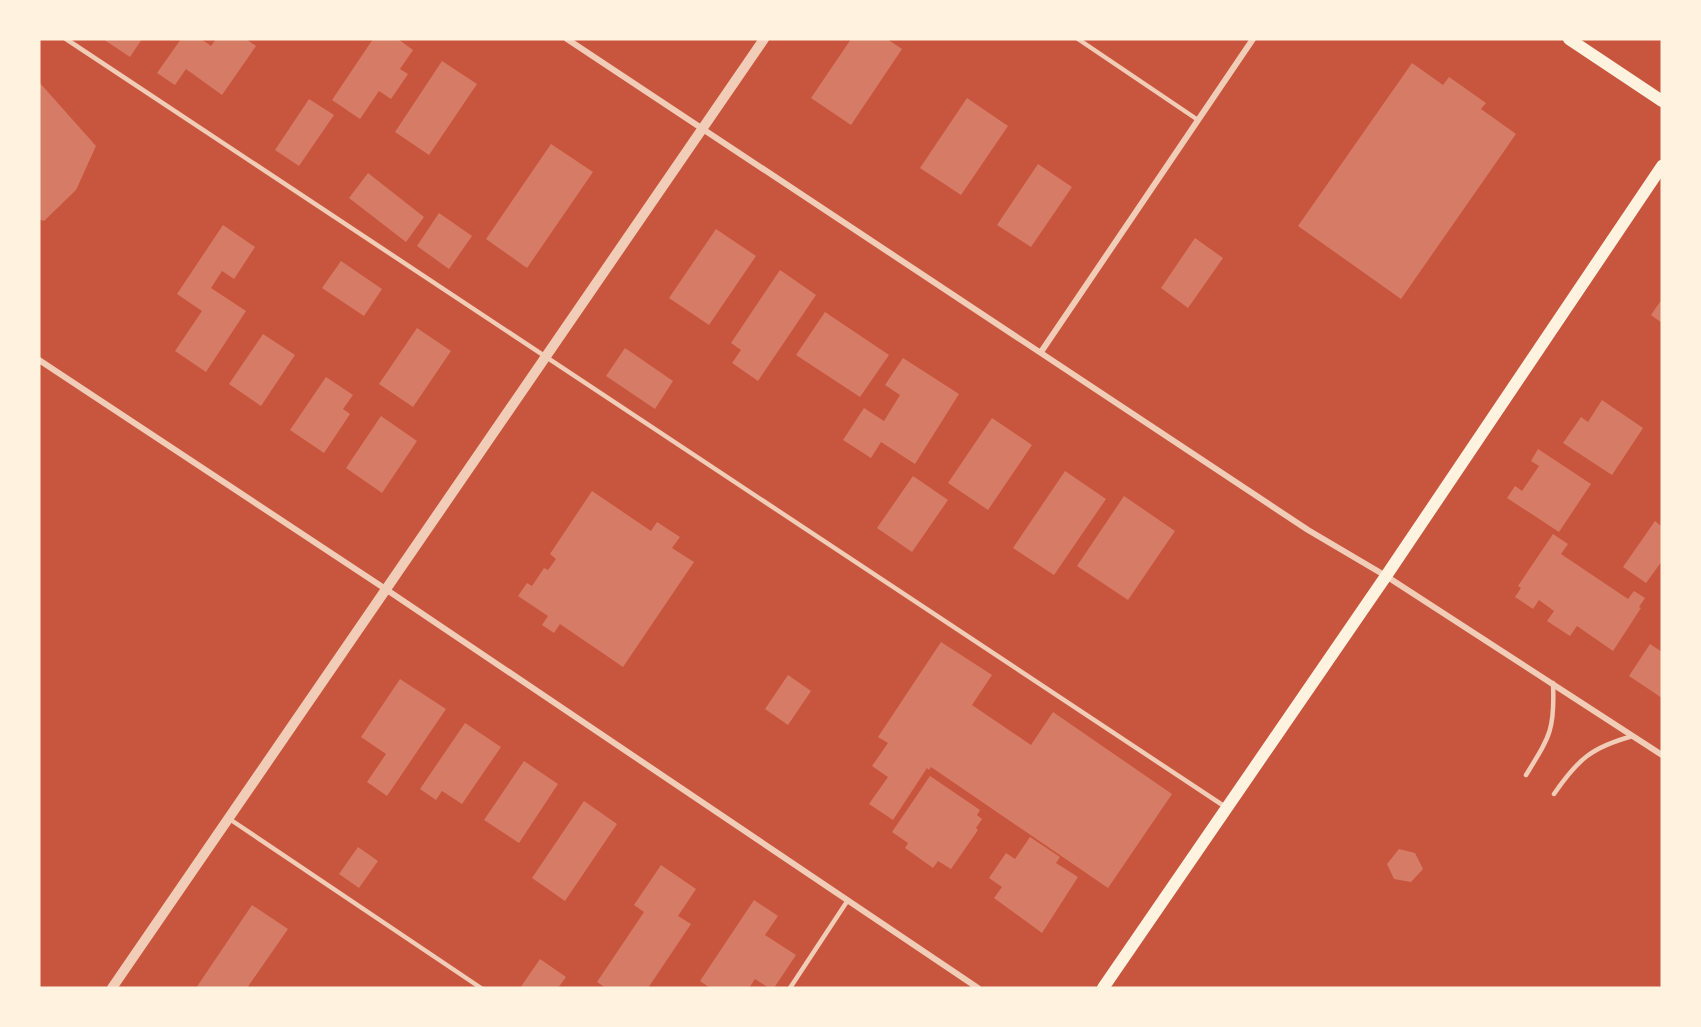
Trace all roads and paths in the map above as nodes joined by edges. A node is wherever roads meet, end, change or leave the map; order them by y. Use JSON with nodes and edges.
{"nodes":[{"id":1,"x":66,"y":39,"type":"edge"},
{"id":2,"x":567,"y":39,"type":"edge"},
{"id":3,"x":764,"y":39,"type":"edge"},
{"id":4,"x":1078,"y":39,"type":"edge"},
{"id":5,"x":1253,"y":39,"type":"edge"},
{"id":6,"x":1569,"y":39,"type":"edge"},
{"id":7,"x":1662,"y":101,"type":"edge"},
{"id":8,"x":1198,"y":120,"type":"junction"},
{"id":9,"x":701,"y":130,"type":"junction"},
{"id":10,"x":1662,"y":166,"type":"edge"},
{"id":11,"x":1041,"y":352,"type":"junction"},
{"id":12,"x":544,"y":357,"type":"junction"},
{"id":13,"x":39,"y":360,"type":"edge"},
{"id":14,"x":1386,"y":576,"type":"junction"},
{"id":15,"x":387,"y":590,"type":"junction"},
{"id":16,"x":1552,"y":683,"type":"junction"},
{"id":17,"x":1633,"y":736,"type":"junction"},
{"id":18,"x":1662,"y":755,"type":"edge"},
{"id":19,"x":1526,"y":775,"type":"dead end"},
{"id":20,"x":1554,"y":794,"type":"dead end"},
{"id":21,"x":1227,"y":808,"type":"junction"},
{"id":22,"x":228,"y":818,"type":"junction"},
{"id":23,"x":848,"y":900,"type":"junction"},
{"id":24,"x":112,"y":988,"type":"edge"},
{"id":25,"x":481,"y":988,"type":"edge"},
{"id":26,"x":790,"y":988,"type":"edge"},
{"id":27,"x":978,"y":988,"type":"edge"},
{"id":28,"x":1104,"y":988,"type":"edge"}],
"edges":[{"from":1,"to":12,"type":"lane"},
{"from":2,"to":9,"type":"street"},
{"from":3,"to":9,"type":"street"},
{"from":4,"to":8,"type":"lane"},
{"from":5,"to":8,"type":"street"},
{"from":6,"to":7,"type":"main road"},
{"from":8,"to":11,"type":"street"},
{"from":9,"to":11,"type":"street"},
{"from":9,"to":12,"type":"street"},
{"from":10,"to":14,"type":"main road"},
{"from":11,"to":14,"type":"street"},
{"from":12,"to":15,"type":"street"},
{"from":12,"to":21,"type":"lane"},
{"from":13,"to":15,"type":"street"},
{"from":14,"to":16,"type":"street"},
{"from":14,"to":21,"type":"main road"},
{"from":15,"to":22,"type":"street"},
{"from":15,"to":23,"type":"street"},
{"from":16,"to":17,"type":"street"},
{"from":16,"to":19,"type":"lane"},
{"from":17,"to":18,"type":"street"},
{"from":17,"to":20,"type":"lane"},
{"from":21,"to":28,"type":"main road"},
{"from":22,"to":24,"type":"street"},
{"from":22,"to":25,"type":"lane"},
{"from":23,"to":26,"type":"lane"},
{"from":23,"to":27,"type":"street"}]}
